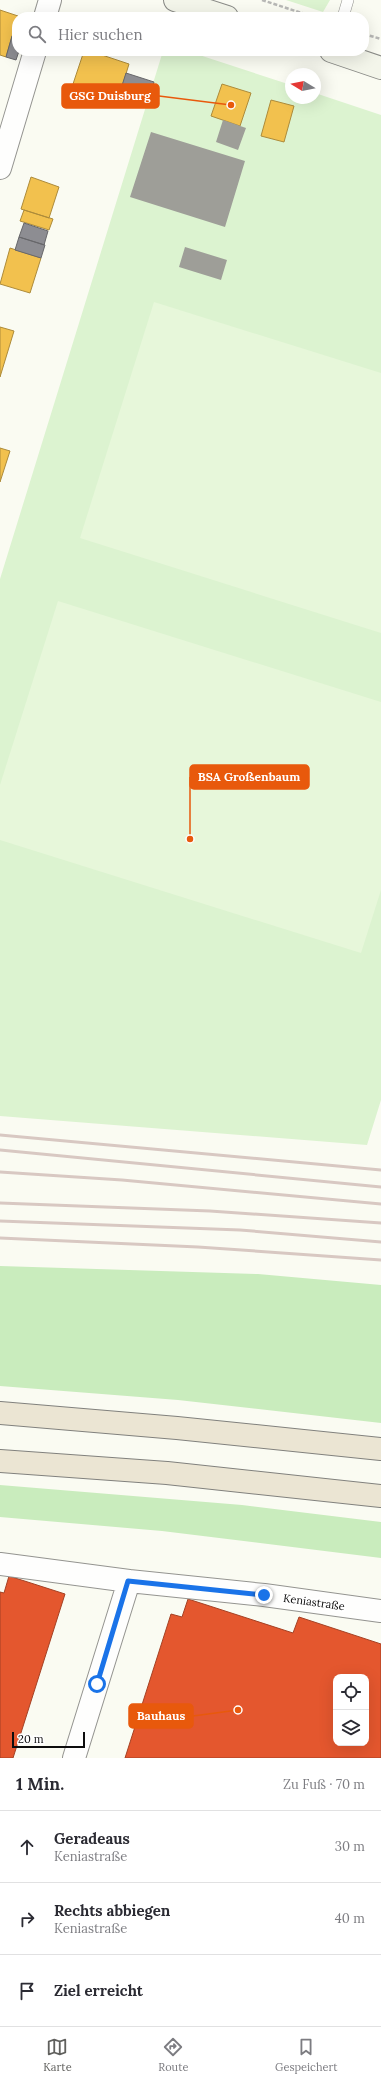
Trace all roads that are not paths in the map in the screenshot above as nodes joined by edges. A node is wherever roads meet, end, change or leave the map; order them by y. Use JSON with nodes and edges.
{"nodes":[{"id":1,"x":50,"y":0,"type":"edge"},
{"id":2,"x":175,"y":0,"type":"edge"},
{"id":3,"x":348,"y":0,"type":"edge"},
{"id":4,"x":46,"y":12,"type":"edge"},
{"id":5,"x":212,"y":12,"type":"edge"},
{"id":6,"x":344,"y":12,"type":"edge"},
{"id":7,"x":34,"y":56,"type":"edge"},
{"id":8,"x":346,"y":56,"type":"edge"},
{"id":9,"x":381,"y":68,"type":"edge"},
{"id":10,"x":0,"y":168,"type":"edge"},
{"id":11,"x":0,"y":1414,"type":"edge"},
{"id":12,"x":381,"y":1449,"type":"edge"},
{"id":13,"x":0,"y":1461,"type":"edge"},
{"id":14,"x":381,"y":1496,"type":"edge"},
{"id":15,"x":0,"y":1564,"type":"edge"},
{"id":16,"x":128,"y":1581,"type":"junction"},
{"id":17,"x":381,"y":1611,"type":"edge"},
{"id":18,"x":74,"y":1758,"type":"edge"}],
"edges":[{"from":1,"to":4,"type":"street"},
{"from":2,"to":5,"type":"main road"},
{"from":3,"to":6,"type":"lane"},
{"from":7,"to":10,"type":"street"},
{"from":8,"to":9,"type":"main road"},
{"from":11,"to":12,"type":"highway"},
{"from":13,"to":14,"type":"highway"},
{"from":15,"to":16,"type":"street","name":"Keniastraße"},
{"from":16,"to":17,"type":"street","name":"Keniastraße"},
{"from":16,"to":18,"type":"street"}]}
